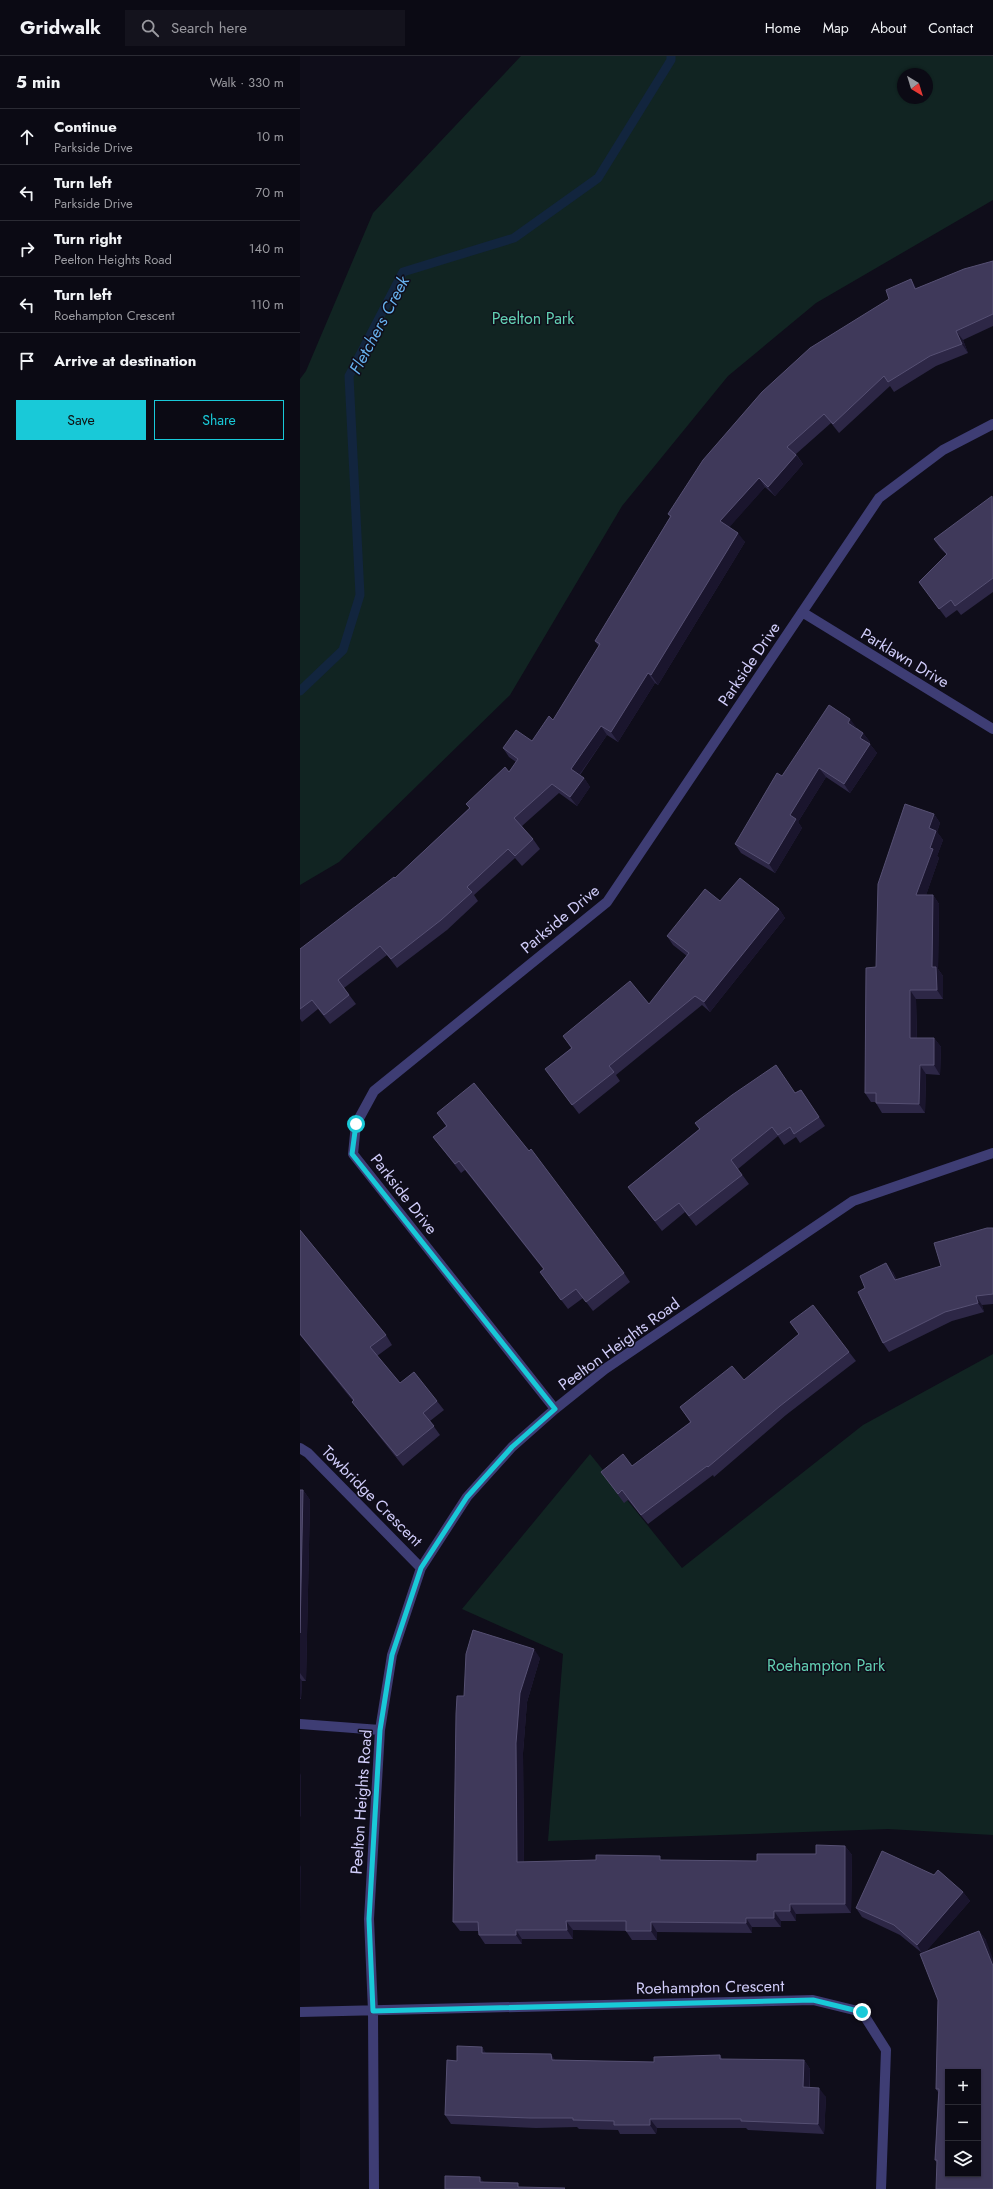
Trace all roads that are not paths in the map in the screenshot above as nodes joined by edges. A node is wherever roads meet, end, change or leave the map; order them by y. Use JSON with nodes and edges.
{"nodes":[{"id":1,"x":993,"y":424,"type":"edge"},
{"id":2,"x":802,"y":612,"type":"junction"},
{"id":3,"x":993,"y":729,"type":"edge"},
{"id":4,"x":993,"y":1153,"type":"edge"},
{"id":5,"x":555,"y":1409,"type":"junction"},
{"id":6,"x":300,"y":1448,"type":"edge"},
{"id":7,"x":421,"y":1568,"type":"junction"},
{"id":8,"x":300,"y":1724,"type":"edge"},
{"id":9,"x":380,"y":1730,"type":"junction"},
{"id":10,"x":373,"y":2011,"type":"junction"},
{"id":11,"x":300,"y":2012,"type":"edge"},
{"id":12,"x":374,"y":2189,"type":"edge"},
{"id":13,"x":881,"y":2189,"type":"edge"}],
"edges":[{"from":1,"to":2,"type":"street","name":"Parkside Drive"},
{"from":2,"to":3,"type":"street","name":"Parklawn Drive"},
{"from":2,"to":5,"type":"street","name":"Parkside Drive"},
{"from":4,"to":5,"type":"street","name":"Peelton Heights Road"},
{"from":5,"to":7,"type":"street","name":"Peelton Heights Road"},
{"from":6,"to":7,"type":"street","name":"Towbridge Crescent"},
{"from":7,"to":9,"type":"street","name":"Peelton Heights Road"},
{"from":8,"to":9,"type":"street"},
{"from":9,"to":10,"type":"street","name":"Peelton Heights Road"},
{"from":10,"to":11,"type":"street","name":"Roehampton Crescent"},
{"from":10,"to":12,"type":"street","name":"Peelton Heights Road"},
{"from":10,"to":13,"type":"street","name":"Roehampton Crescent"}]}
